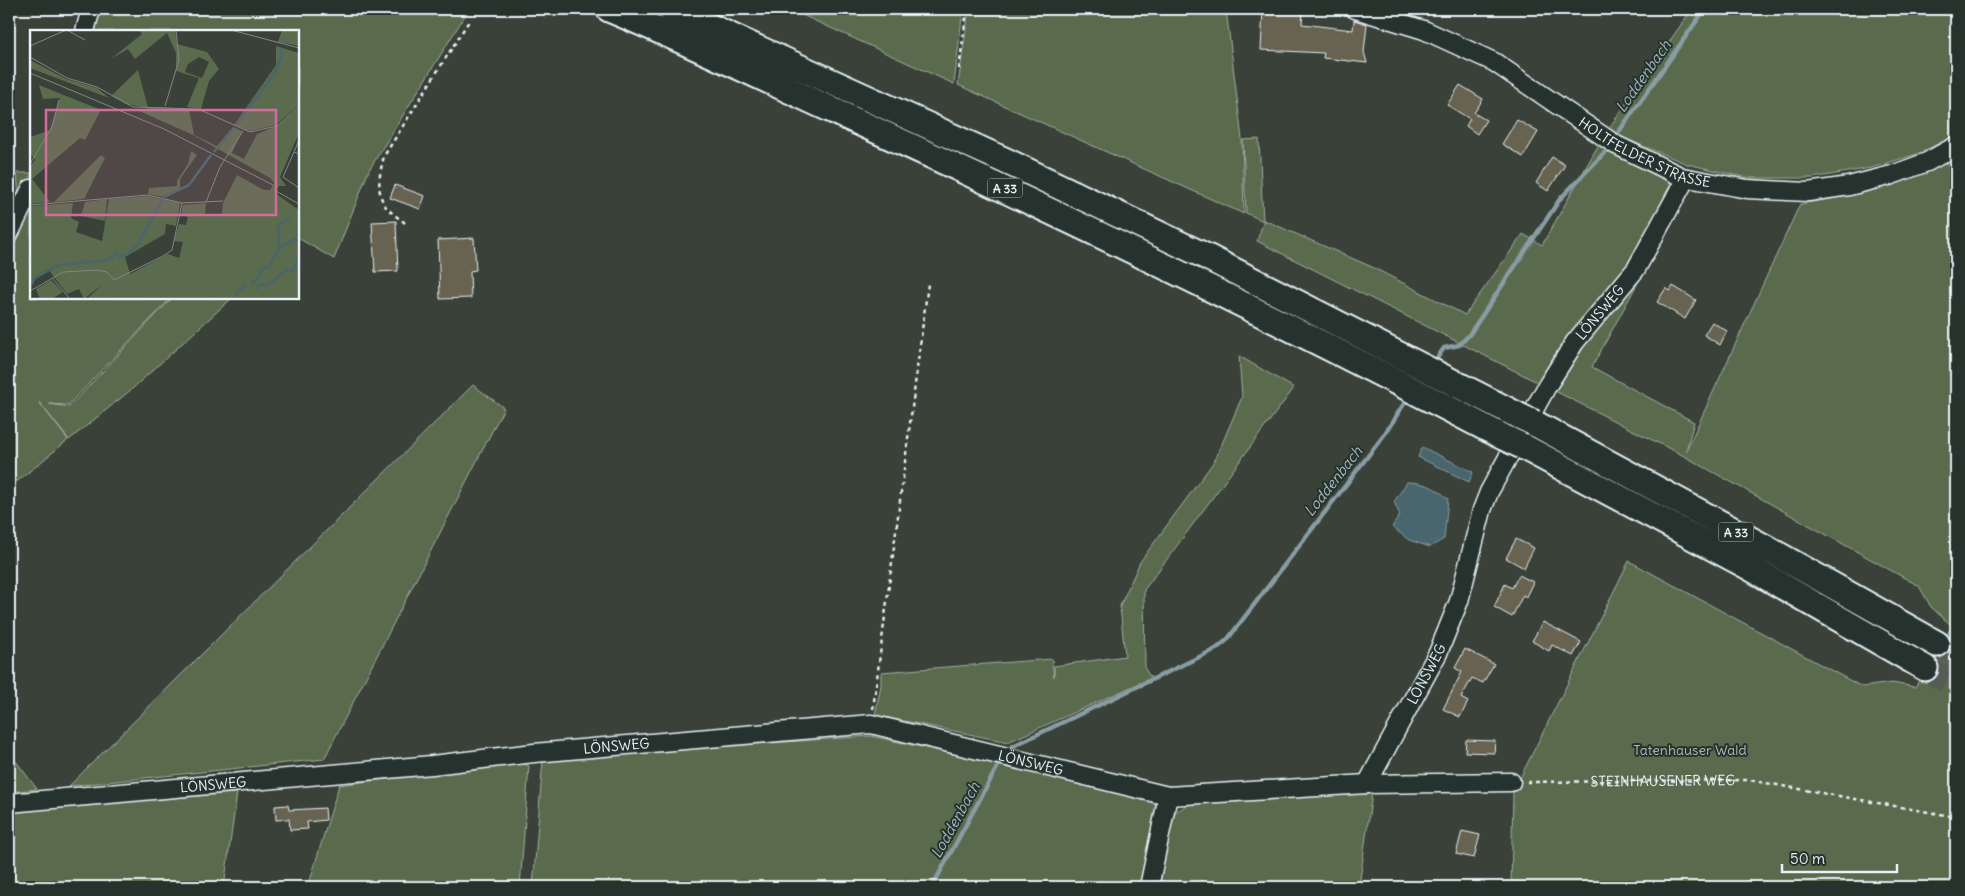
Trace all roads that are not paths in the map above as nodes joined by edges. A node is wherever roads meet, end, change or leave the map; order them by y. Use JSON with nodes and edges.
{"nodes":[{"id":1,"x":92,"y":9,"type":"edge"},
{"id":2,"x":610,"y":9,"type":"edge"},
{"id":3,"x":671,"y":9,"type":"edge"},
{"id":4,"x":1355,"y":9,"type":"edge"},
{"id":5,"x":85,"y":30,"type":"edge"},
{"id":6,"x":1956,"y":146,"type":"edge"},
{"id":7,"x":1686,"y":178,"type":"junction"},
{"id":8,"x":30,"y":191,"type":"edge"},
{"id":9,"x":9,"y":234,"type":"edge"},
{"id":10,"x":1938,"y":644,"type":"tunnel mouth"},
{"id":11,"x":1925,"y":668,"type":"tunnel mouth"},
{"id":12,"x":1511,"y":782,"type":"road end"},
{"id":13,"x":1367,"y":784,"type":"junction"},
{"id":14,"x":1168,"y":796,"type":"junction"},
{"id":15,"x":9,"y":803,"type":"edge"},
{"id":16,"x":1149,"y":887,"type":"edge"}],
"edges":[{"from":1,"to":5,"type":"street"},
{"from":2,"to":11,"type":"highway","number":"A 33"},
{"from":3,"to":10,"type":"highway","number":"A 33"},
{"from":4,"to":7,"type":"street","name":"HOLTFELDER STRASSE"},
{"from":6,"to":7,"type":"street","name":"HOLTFELDER STRASSE"},
{"from":7,"to":13,"type":"street","name":"LÖNSWEG"},
{"from":8,"to":9,"type":"street"},
{"from":12,"to":13,"type":"street"},
{"from":13,"to":14,"type":"street","name":"LÖNSWEG"},
{"from":14,"to":15,"type":"street","name":"LÖNSWEG"},
{"from":14,"to":16,"type":"street"}]}
